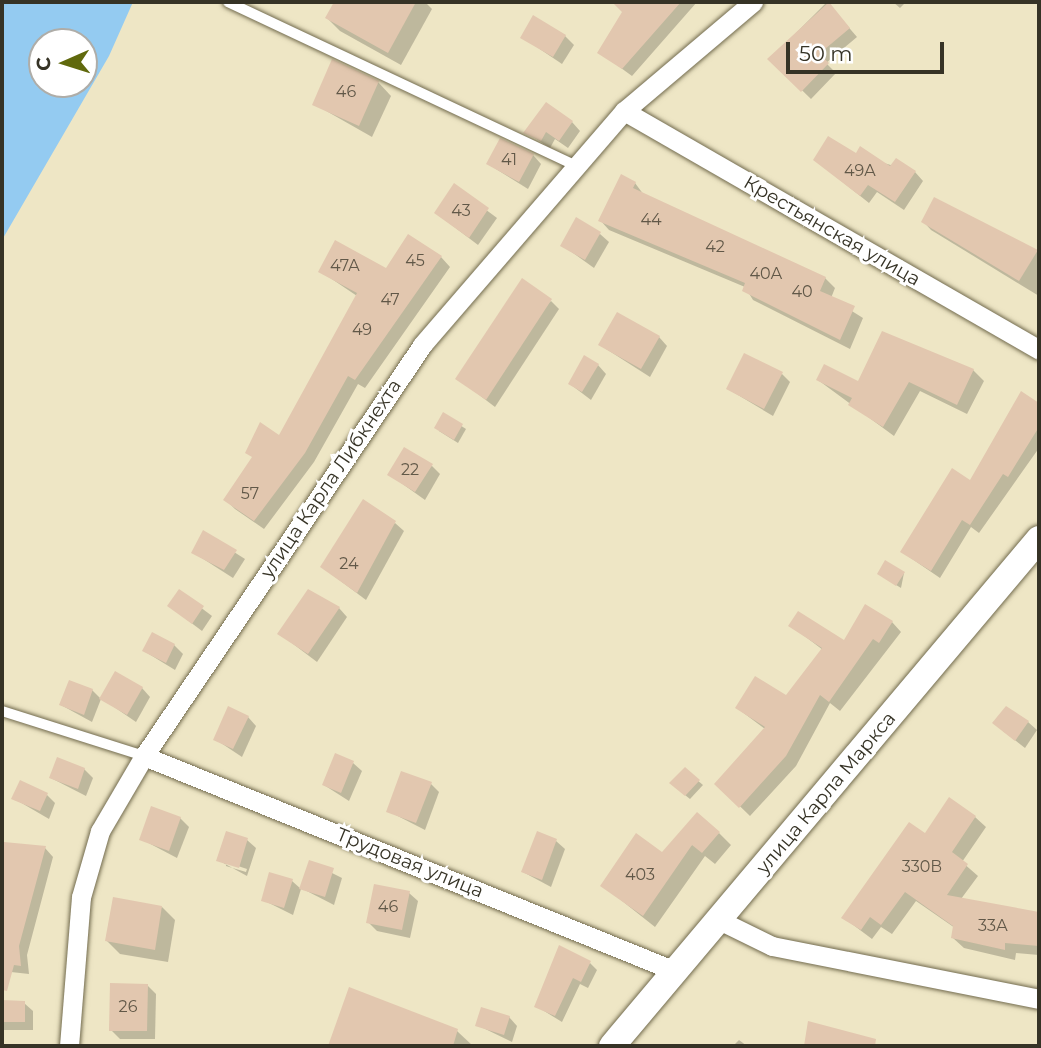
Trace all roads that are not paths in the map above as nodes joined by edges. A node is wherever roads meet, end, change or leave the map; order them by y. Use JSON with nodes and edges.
{"nodes":[{"id":1,"x":228,"y":2,"type":"edge"},
{"id":2,"x":753,"y":2,"type":"edge"},
{"id":3,"x":624,"y":111,"type":"junction"},
{"id":4,"x":577,"y":166,"type":"junction"},
{"id":5,"x":1039,"y":350,"type":"edge"},
{"id":6,"x":1039,"y":538,"type":"edge"},
{"id":7,"x":2,"y":711,"type":"edge"},
{"id":8,"x":144,"y":756,"type":"junction"},
{"id":9,"x":719,"y":920,"type":"junction"},
{"id":10,"x":675,"y":971,"type":"junction"},
{"id":11,"x":1039,"y":999,"type":"edge"},
{"id":12,"x":69,"y":1046,"type":"edge"},
{"id":13,"x":612,"y":1046,"type":"edge"}],
"edges":[{"from":1,"to":4,"type":"lane"},
{"from":2,"to":3,"type":"street","name":"улица Карла Либкнехта"},
{"from":3,"to":4,"type":"street","name":"улица Карла Либкнехта"},
{"from":3,"to":5,"type":"street","name":"Крестьянская улица"},
{"from":4,"to":8,"type":"street","name":"улица Карла Либкнехта"},
{"from":6,"to":9,"type":"main road","name":"улица Карла Маркса"},
{"from":7,"to":8,"type":"lane"},
{"from":8,"to":10,"type":"street","name":"Трудовая улица"},
{"from":8,"to":12,"type":"street","name":"улица Карла Либкнехта"},
{"from":9,"to":10,"type":"main road","name":"улица Карла Маркса"},
{"from":9,"to":11,"type":"street"},
{"from":10,"to":13,"type":"main road","name":"улица Карла Маркса"}]}
